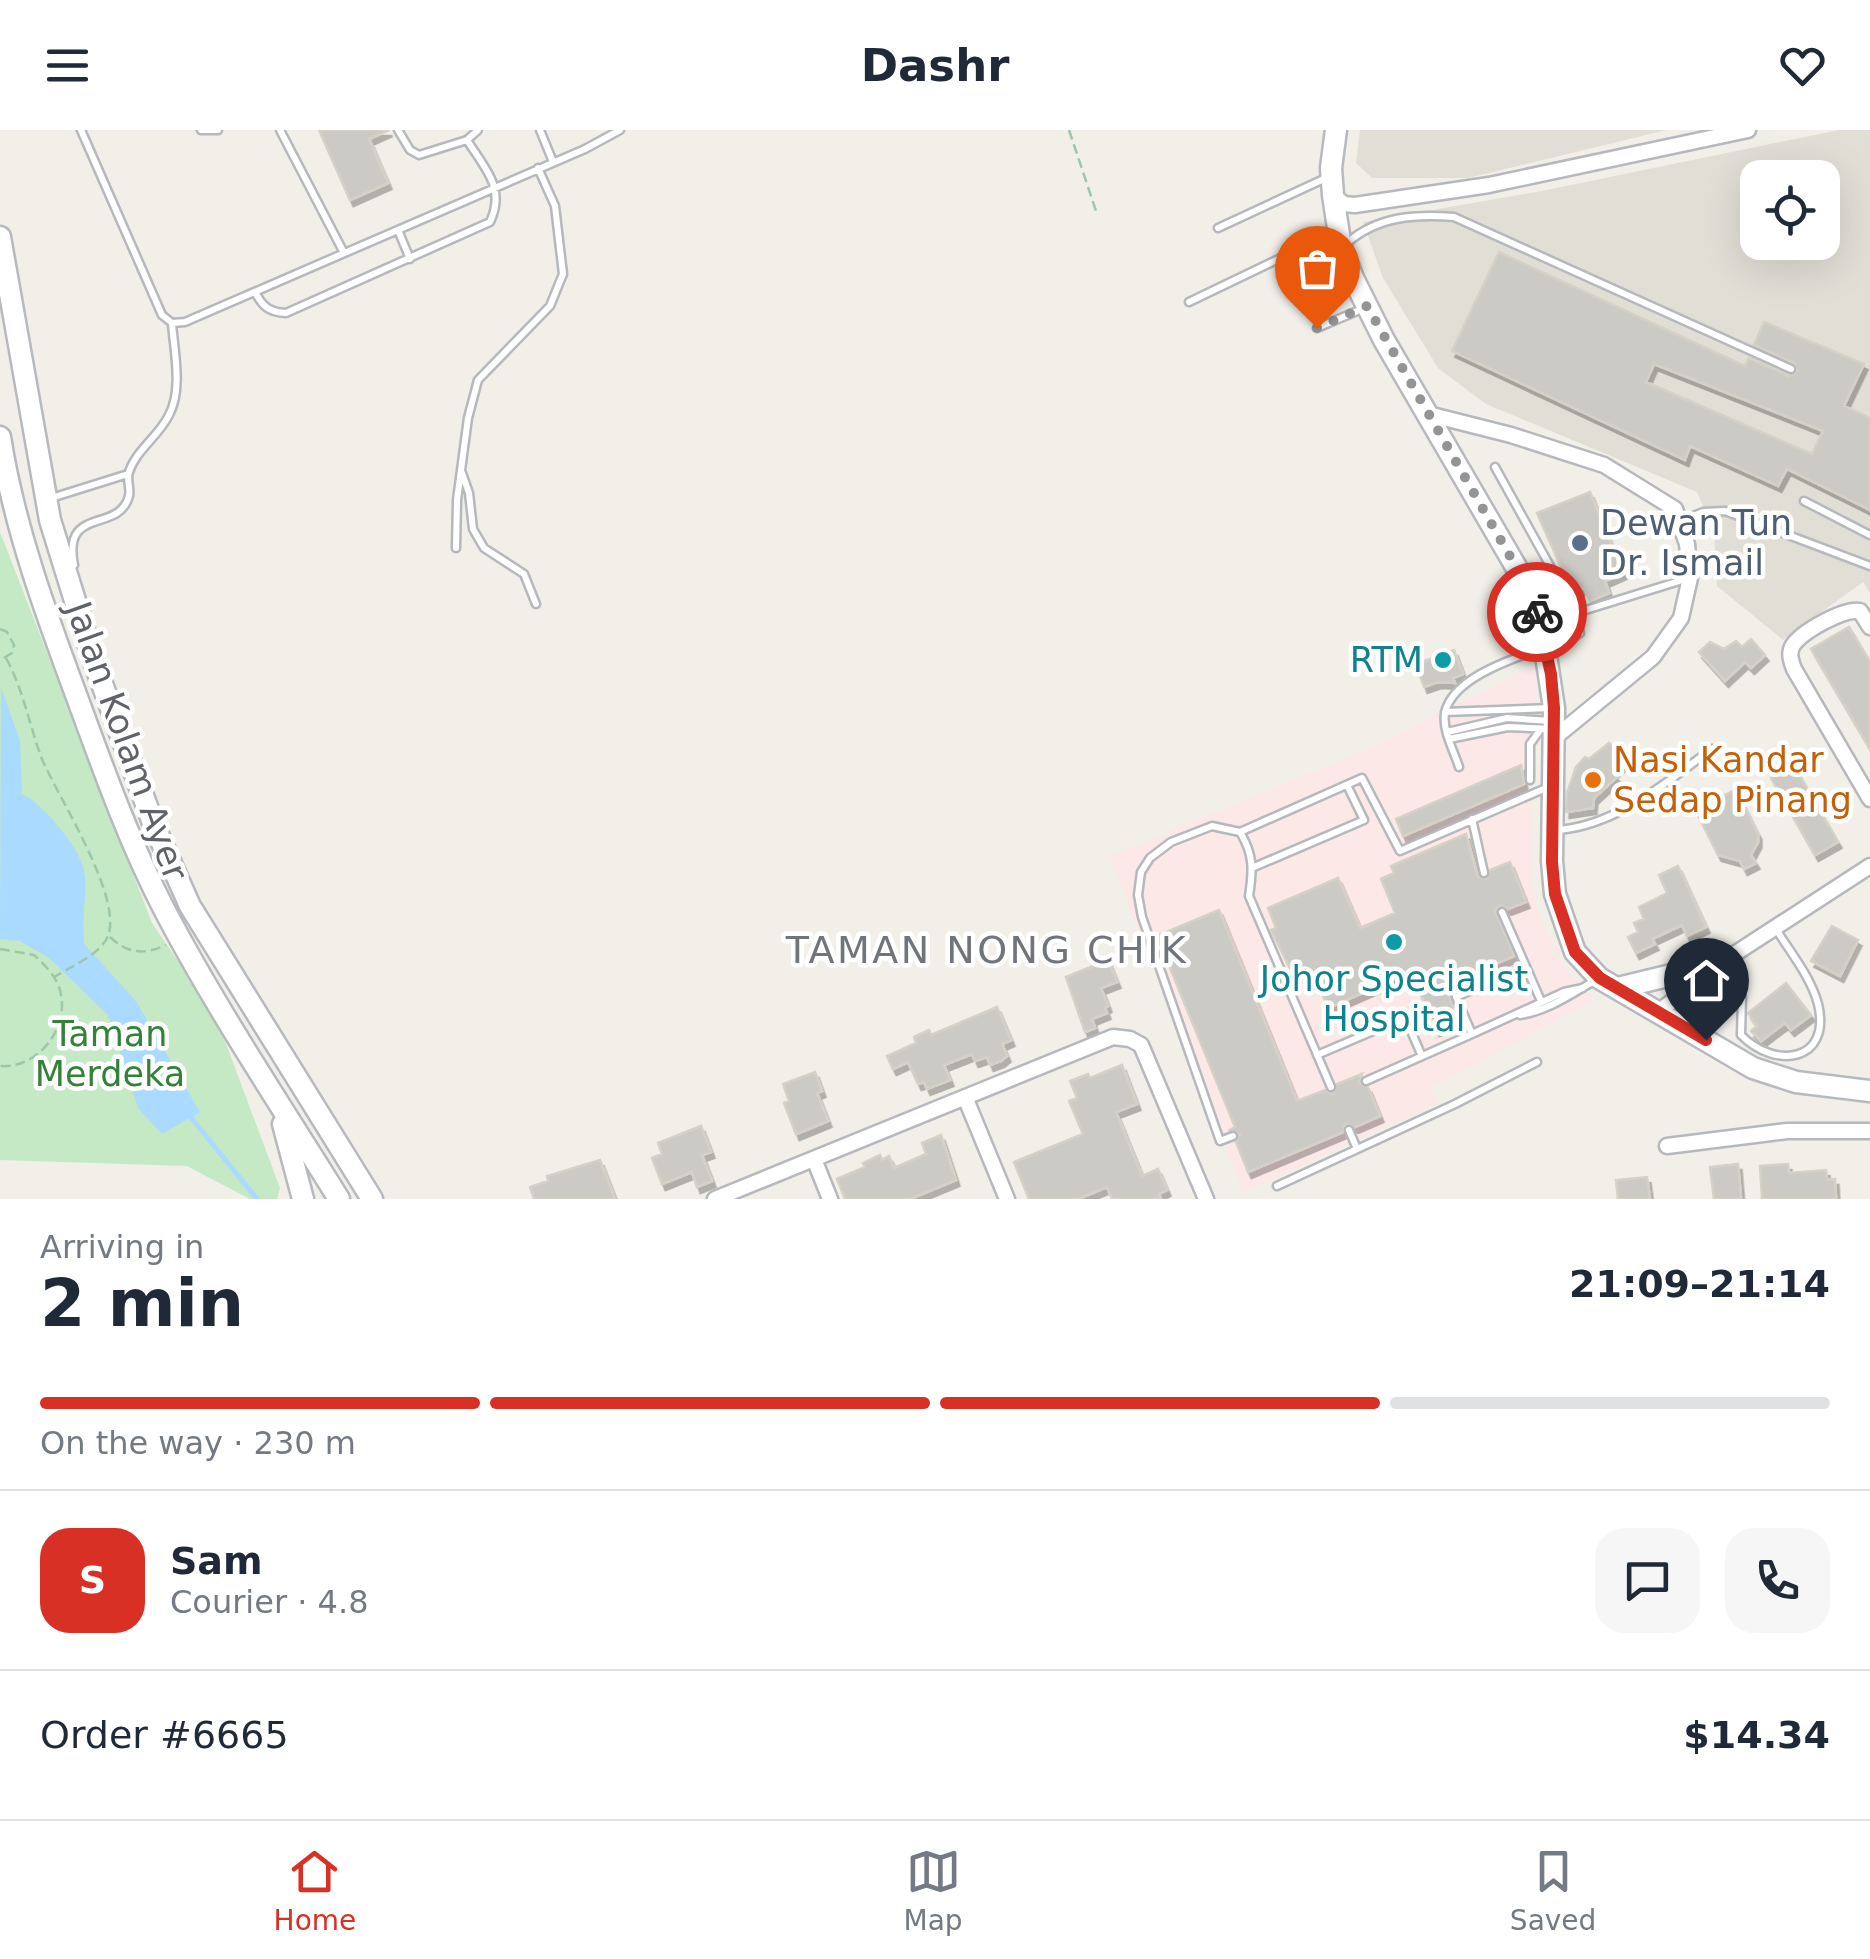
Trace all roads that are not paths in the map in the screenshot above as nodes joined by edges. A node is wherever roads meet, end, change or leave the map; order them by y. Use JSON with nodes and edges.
{"nodes":[{"id":1,"x":81,"y":130,"type":"edge"},
{"id":2,"x":202,"y":130,"type":"edge"},
{"id":3,"x":218,"y":130,"type":"edge"},
{"id":4,"x":280,"y":130,"type":"edge"},
{"id":5,"x":398,"y":130,"type":"edge"},
{"id":6,"x":478,"y":130,"type":"edge"},
{"id":7,"x":540,"y":130,"type":"edge"},
{"id":8,"x":620,"y":130,"type":"edge"},
{"id":9,"x":1336,"y":130,"type":"edge"},
{"id":10,"x":1748,"y":130,"type":"edge"},
{"id":11,"x":467,"y":140,"type":"junction"},
{"id":12,"x":553,"y":162,"type":"junction"},
{"id":13,"x":538,"y":168,"type":"junction"},
{"id":14,"x":1332,"y":186,"type":"junction"},
{"id":15,"x":496,"y":187,"type":"junction"},
{"id":16,"x":1218,"y":228,"type":"dead end"},
{"id":17,"x":398,"y":230,"type":"junction"},
{"id":18,"x":0,"y":237,"type":"edge"},
{"id":19,"x":1341,"y":242,"type":"junction"},
{"id":20,"x":344,"y":253,"type":"junction"},
{"id":21,"x":410,"y":259,"type":"junction"},
{"id":22,"x":255,"y":292,"type":"junction"},
{"id":23,"x":1188,"y":302,"type":"dead end"},
{"id":24,"x":1367,"y":306,"type":"junction"},
{"id":25,"x":172,"y":322,"type":"junction"},
{"id":26,"x":1317,"y":328,"type":"dead end"},
{"id":27,"x":1791,"y":369,"type":"dead end"},
{"id":28,"x":1428,"y":414,"type":"junction"},
{"id":29,"x":0,"y":437,"type":"edge"},
{"id":30,"x":3,"y":467,"type":"edge"},
{"id":31,"x":1495,"y":467,"type":"dead end"},
{"id":32,"x":461,"y":471,"type":"junction"},
{"id":33,"x":128,"y":474,"type":"junction"},
{"id":34,"x":46,"y":500,"type":"junction"},
{"id":35,"x":1804,"y":501,"type":"dead end"},
{"id":36,"x":1681,"y":521,"type":"junction"},
{"id":37,"x":1870,"y":535,"type":"edge"},
{"id":38,"x":456,"y":548,"type":"dead end"},
{"id":39,"x":1870,"y":566,"type":"edge"},
{"id":40,"x":1690,"y":578,"type":"junction"},
{"id":41,"x":536,"y":604,"type":"dead end"},
{"id":42,"x":1576,"y":613,"type":"junction"},
{"id":43,"x":81,"y":620,"type":"junction"},
{"id":44,"x":1870,"y":627,"type":"edge"},
{"id":45,"x":1545,"y":644,"type":"junction"},
{"id":46,"x":1445,"y":712,"type":"junction"},
{"id":47,"x":1551,"y":725,"type":"junction"},
{"id":48,"x":1448,"y":735,"type":"junction"},
{"id":49,"x":1712,"y":749,"type":"dead end"},
{"id":50,"x":1459,"y":768,"type":"dead end"},
{"id":51,"x":1530,"y":780,"type":"dead end"},
{"id":52,"x":1552,"y":785,"type":"junction"},
{"id":53,"x":1346,"y":786,"type":"junction"},
{"id":54,"x":1870,"y":799,"type":"edge"},
{"id":55,"x":1472,"y":819,"type":"junction"},
{"id":56,"x":1552,"y":830,"type":"junction"},
{"id":57,"x":1240,"y":832,"type":"junction"},
{"id":58,"x":1870,"y":866,"type":"edge"},
{"id":59,"x":1254,"y":867,"type":"junction"},
{"id":60,"x":1484,"y":873,"type":"dead end"},
{"id":61,"x":1502,"y":912,"type":"dead end"},
{"id":62,"x":1776,"y":928,"type":"junction"},
{"id":63,"x":1725,"y":960,"type":"junction"},
{"id":64,"x":1525,"y":967,"type":"junction"},
{"id":65,"x":1600,"y":985,"type":"junction"},
{"id":66,"x":1541,"y":1002,"type":"junction"},
{"id":67,"x":1658,"y":1012,"type":"junction"},
{"id":68,"x":1514,"y":1016,"type":"junction"},
{"id":69,"x":1472,"y":1034,"type":"junction"},
{"id":70,"x":1706,"y":1040,"type":"junction"},
{"id":71,"x":1421,"y":1054,"type":"junction"},
{"id":72,"x":1318,"y":1055,"type":"junction"},
{"id":73,"x":1537,"y":1062,"type":"dead end"},
{"id":74,"x":1366,"y":1081,"type":"dead end"},
{"id":75,"x":1331,"y":1087,"type":"dead end"},
{"id":76,"x":272,"y":1090,"type":"junction"},
{"id":77,"x":1870,"y":1091,"type":"edge"},
{"id":78,"x":965,"y":1097,"type":"junction"},
{"id":79,"x":1349,"y":1130,"type":"dead end"},
{"id":80,"x":1870,"y":1131,"type":"edge"},
{"id":81,"x":1233,"y":1136,"type":"dead end"},
{"id":82,"x":1667,"y":1146,"type":"dead end"},
{"id":83,"x":1357,"y":1149,"type":"junction"},
{"id":84,"x":814,"y":1159,"type":"junction"},
{"id":85,"x":1277,"y":1186,"type":"dead end"},
{"id":86,"x":303,"y":1199,"type":"edge"},
{"id":87,"x":339,"y":1199,"type":"edge"},
{"id":88,"x":372,"y":1199,"type":"edge"},
{"id":89,"x":715,"y":1199,"type":"edge"},
{"id":90,"x":830,"y":1199,"type":"edge"},
{"id":91,"x":1008,"y":1199,"type":"edge"},
{"id":92,"x":1206,"y":1199,"type":"edge"}],
"edges":[{"from":1,"to":25,"type":"lane"},
{"from":2,"to":3,"type":"lane"},
{"from":4,"to":20,"type":"lane"},
{"from":5,"to":11,"type":"lane"},
{"from":6,"to":11,"type":"lane"},
{"from":7,"to":12,"type":"lane"},
{"from":8,"to":12,"type":"lane"},
{"from":9,"to":14,"type":"main road"},
{"from":10,"to":14,"type":"street"},
{"from":11,"to":15,"type":"lane"},
{"from":12,"to":13,"type":"lane"},
{"from":13,"to":15,"type":"lane"},
{"from":13,"to":32,"type":"lane"},
{"from":14,"to":16,"type":"lane"},
{"from":14,"to":19,"type":"main road"},
{"from":15,"to":17,"type":"lane"},
{"from":15,"to":21,"type":"lane"},
{"from":17,"to":20,"type":"lane"},
{"from":17,"to":21,"type":"lane"},
{"from":18,"to":34,"type":"main road","name":"Jalan Kolam Ayer"},
{"from":19,"to":23,"type":"lane"},
{"from":19,"to":24,"type":"main road"},
{"from":19,"to":27,"type":"lane"},
{"from":20,"to":22,"type":"lane"},
{"from":21,"to":22,"type":"lane"},
{"from":22,"to":25,"type":"lane"},
{"from":24,"to":26,"type":"lane"},
{"from":24,"to":28,"type":"main road"},
{"from":25,"to":33,"type":"lane"},
{"from":28,"to":36,"type":"street"},
{"from":28,"to":45,"type":"main road"},
{"from":29,"to":30,"type":"main road","name":"Jalan Kolam Ayer"},
{"from":30,"to":76,"type":"main road","name":"Jalan Kolam Ayer"},
{"from":31,"to":42,"type":"lane"},
{"from":32,"to":38,"type":"lane"},
{"from":32,"to":41,"type":"lane"},
{"from":33,"to":34,"type":"lane"},
{"from":33,"to":43,"type":"lane"},
{"from":34,"to":43,"type":"main road","name":"Jalan Kolam Ayer"},
{"from":35,"to":37,"type":"lane"},
{"from":36,"to":39,"type":"lane"},
{"from":36,"to":40,"type":"street"},
{"from":40,"to":42,"type":"lane"},
{"from":40,"to":47,"type":"street"},
{"from":42,"to":45,"type":"lane"},
{"from":43,"to":88,"type":"main road","name":"Jalan Kolam Ayer"},
{"from":44,"to":54,"type":"street"},
{"from":45,"to":46,"type":"lane"},
{"from":45,"to":47,"type":"main road"},
{"from":46,"to":47,"type":"lane"},
{"from":46,"to":48,"type":"lane"},
{"from":47,"to":48,"type":"lane"},
{"from":47,"to":48,"type":"lane"},
{"from":47,"to":51,"type":"lane"},
{"from":47,"to":52,"type":"main road"},
{"from":48,"to":50,"type":"lane"},
{"from":49,"to":56,"type":"lane"},
{"from":52,"to":55,"type":"lane"},
{"from":52,"to":56,"type":"main road"},
{"from":53,"to":55,"type":"lane"},
{"from":53,"to":57,"type":"lane"},
{"from":53,"to":59,"type":"lane"},
{"from":55,"to":60,"type":"lane"},
{"from":56,"to":65,"type":"main road"},
{"from":57,"to":59,"type":"lane"},
{"from":57,"to":81,"type":"lane"},
{"from":58,"to":62,"type":"street"},
{"from":59,"to":72,"type":"lane"},
{"from":61,"to":64,"type":"lane"},
{"from":62,"to":63,"type":"street"},
{"from":62,"to":63,"type":"lane"},
{"from":63,"to":65,"type":"main road"},
{"from":63,"to":67,"type":"street"},
{"from":63,"to":70,"type":"main road"},
{"from":64,"to":66,"type":"lane"},
{"from":64,"to":69,"type":"lane"},
{"from":65,"to":66,"type":"lane"},
{"from":65,"to":67,"type":"main road"},
{"from":65,"to":68,"type":"lane"},
{"from":66,"to":68,"type":"lane"},
{"from":67,"to":70,"type":"main road"},
{"from":68,"to":69,"type":"lane"},
{"from":69,"to":71,"type":"lane"},
{"from":70,"to":77,"type":"main road"},
{"from":71,"to":72,"type":"lane"},
{"from":71,"to":74,"type":"lane"},
{"from":72,"to":75,"type":"lane"},
{"from":73,"to":83,"type":"lane"},
{"from":76,"to":86,"type":"main road"},
{"from":76,"to":87,"type":"main road","name":"Jalan Kolam Ayer"},
{"from":78,"to":84,"type":"street"},
{"from":78,"to":91,"type":"street"},
{"from":78,"to":92,"type":"street"},
{"from":79,"to":83,"type":"lane"},
{"from":80,"to":82,"type":"street"},
{"from":83,"to":85,"type":"lane"},
{"from":84,"to":89,"type":"street"},
{"from":84,"to":90,"type":"street"}]}
